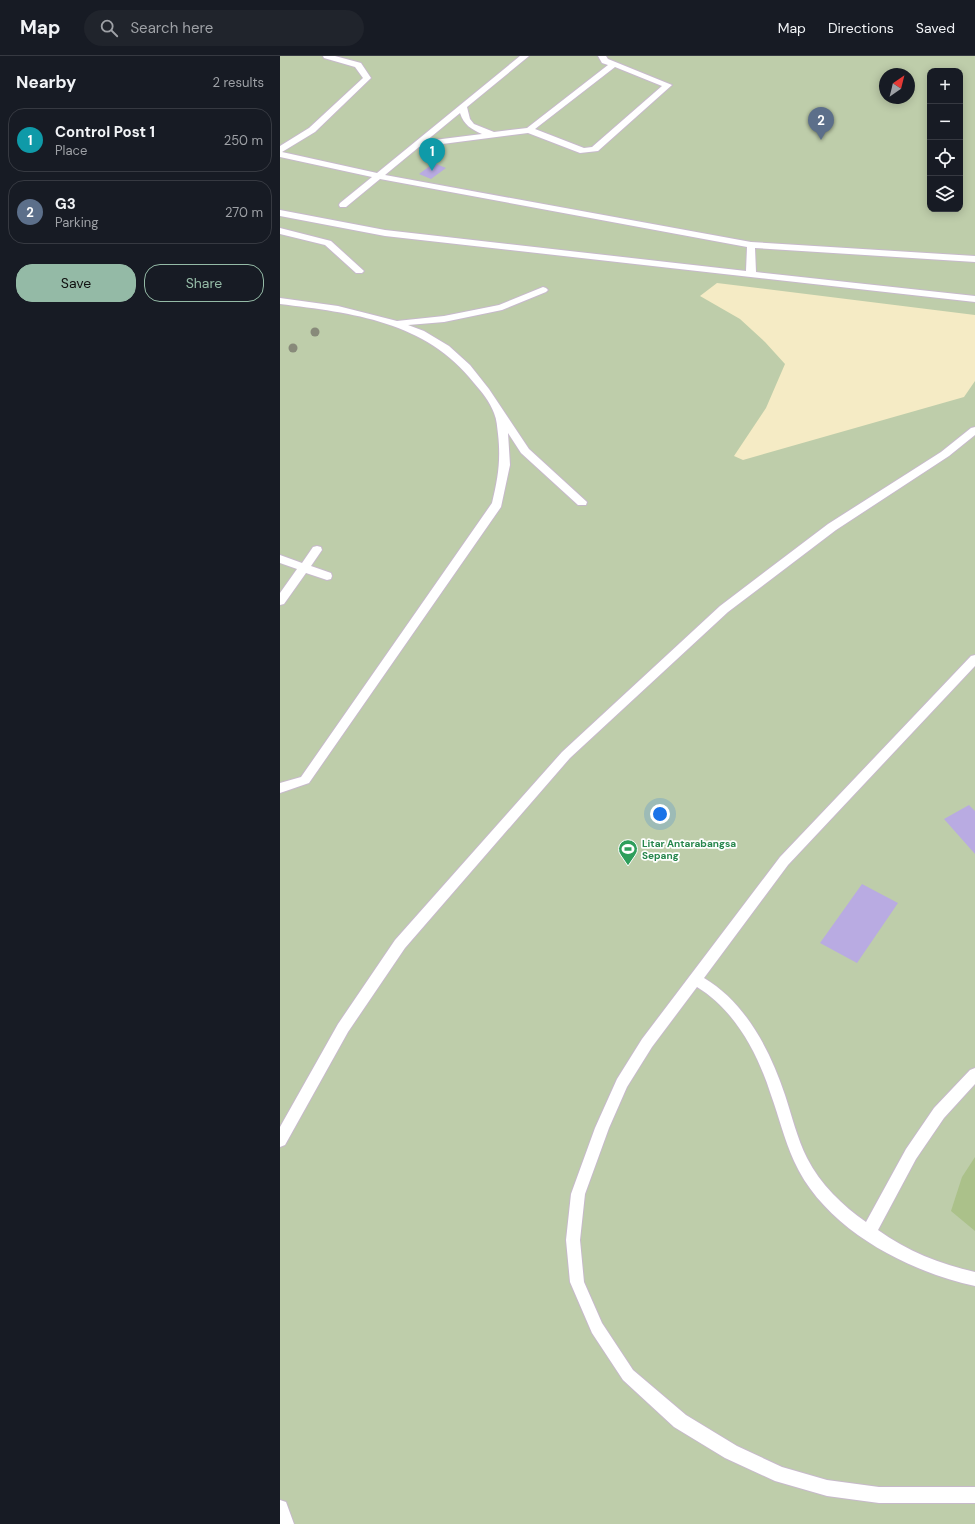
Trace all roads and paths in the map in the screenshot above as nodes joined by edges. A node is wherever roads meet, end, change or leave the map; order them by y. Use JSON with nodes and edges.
{"nodes":[{"id":1,"x":327,"y":56,"type":"edge"},
{"id":2,"x":525,"y":56,"type":"edge"},
{"id":3,"x":602,"y":56,"type":"edge"},
{"id":4,"x":614,"y":64,"type":"junction"},
{"id":5,"x":463,"y":107,"type":"junction"},
{"id":6,"x":529,"y":130,"type":"junction"},
{"id":7,"x":493,"y":135,"type":"junction"},
{"id":8,"x":415,"y":145,"type":"junction"},
{"id":9,"x":280,"y":150,"type":"edge"},
{"id":10,"x":280,"y":154,"type":"edge"},
{"id":11,"x":378,"y":176,"type":"junction"},
{"id":12,"x":343,"y":205,"type":"dead end"},
{"id":13,"x":280,"y":213,"type":"edge"},
{"id":14,"x":280,"y":231,"type":"edge"},
{"id":15,"x":751,"y":245,"type":"junction"},
{"id":16,"x":551,"y":252,"type":"junction"},
{"id":17,"x":975,"y":259,"type":"edge"},
{"id":18,"x":359,"y":271,"type":"dead end"},
{"id":19,"x":658,"y":272,"type":"dead end"},
{"id":20,"x":750,"y":274,"type":"junction"},
{"id":21,"x":543,"y":290,"type":"dead end"},
{"id":22,"x":975,"y":299,"type":"edge"},
{"id":23,"x":280,"y":301,"type":"edge"},
{"id":24,"x":395,"y":322,"type":"junction"},
{"id":25,"x":499,"y":413,"type":"junction"},
{"id":26,"x":975,"y":430,"type":"edge"},
{"id":27,"x":582,"y":502,"type":"dead end"},
{"id":28,"x":317,"y":550,"type":"dead end"},
{"id":29,"x":281,"y":559,"type":"dead end"},
{"id":30,"x":306,"y":567,"type":"junction"},
{"id":31,"x":328,"y":576,"type":"dead end"},
{"id":32,"x":280,"y":601,"type":"edge"},
{"id":33,"x":975,"y":659,"type":"edge"},
{"id":34,"x":280,"y":788,"type":"edge"},
{"id":35,"x":695,"y":979,"type":"junction"},
{"id":36,"x":975,"y":1074,"type":"edge"},
{"id":37,"x":280,"y":1140,"type":"edge"},
{"id":38,"x":869,"y":1232,"type":"junction"},
{"id":39,"x":975,"y":1279,"type":"edge"},
{"id":40,"x":975,"y":1495,"type":"edge"},
{"id":41,"x":280,"y":1508,"type":"edge"},
{"id":42,"x":286,"y":1524,"type":"edge"}],
"edges":[{"from":1,"to":9,"type":"lane"},
{"from":2,"to":5,"type":"lane"},
{"from":3,"to":4,"type":"lane"},
{"from":4,"to":6,"type":"lane"},
{"from":4,"to":6,"type":"lane"},
{"from":5,"to":7,"type":"lane"},
{"from":5,"to":8,"type":"lane"},
{"from":6,"to":7,"type":"lane"},
{"from":7,"to":8,"type":"lane"},
{"from":8,"to":11,"type":"lane"},
{"from":10,"to":11,"type":"lane"},
{"from":11,"to":12,"type":"lane"},
{"from":11,"to":15,"type":"lane"},
{"from":13,"to":16,"type":"lane"},
{"from":14,"to":18,"type":"lane"},
{"from":15,"to":17,"type":"lane"},
{"from":15,"to":20,"type":"lane"},
{"from":16,"to":19,"type":"lane"},
{"from":16,"to":20,"type":"lane"},
{"from":20,"to":22,"type":"lane"},
{"from":21,"to":24,"type":"lane"},
{"from":23,"to":24,"type":"lane"},
{"from":24,"to":25,"type":"lane"},
{"from":25,"to":27,"type":"lane"},
{"from":25,"to":34,"type":"lane"},
{"from":26,"to":37,"type":"lane"},
{"from":28,"to":30,"type":"lane"},
{"from":29,"to":30,"type":"lane"},
{"from":30,"to":31,"type":"lane"},
{"from":30,"to":32,"type":"lane"},
{"from":33,"to":35,"type":"lane"},
{"from":35,"to":38,"type":"lane"},
{"from":35,"to":40,"type":"lane"},
{"from":36,"to":38,"type":"lane"},
{"from":38,"to":39,"type":"lane"},
{"from":41,"to":42,"type":"lane"}]}
